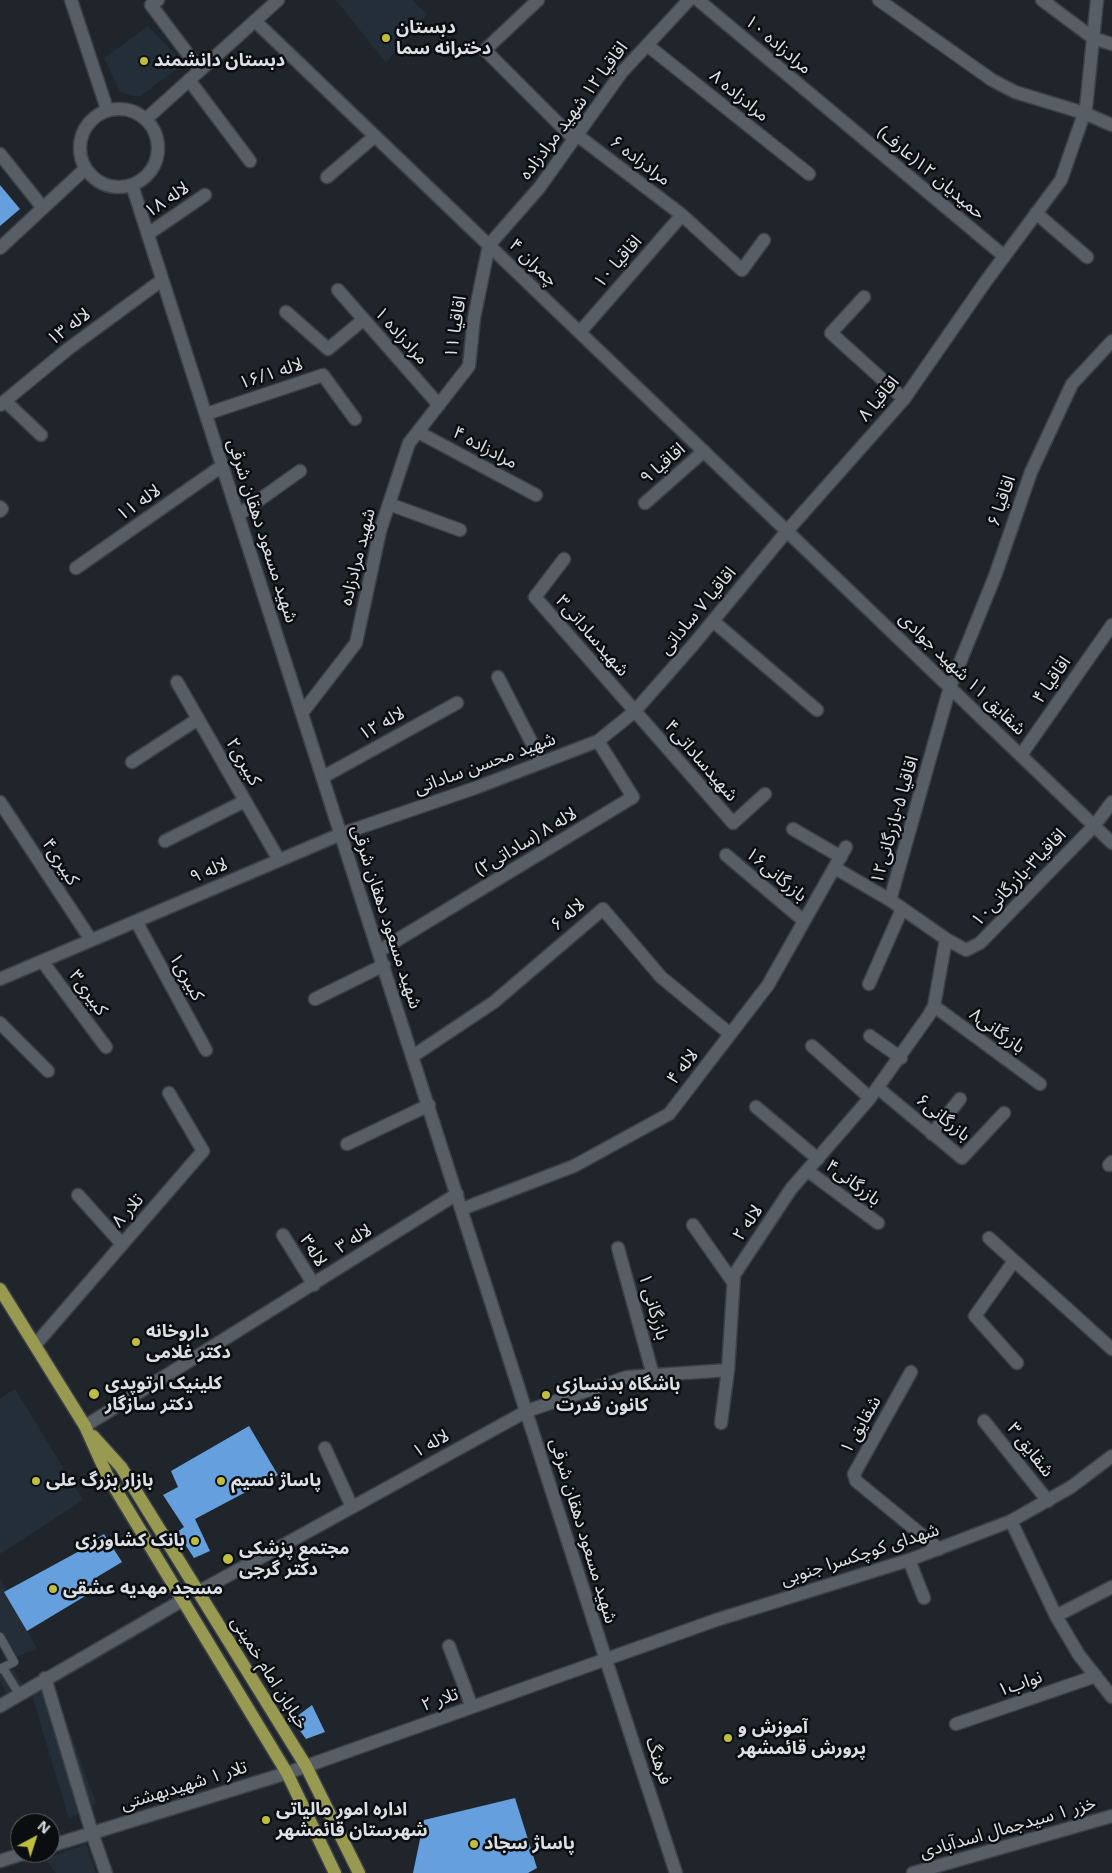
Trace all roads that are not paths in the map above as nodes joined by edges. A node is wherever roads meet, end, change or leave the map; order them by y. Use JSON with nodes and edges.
{"nodes":[{"id":1,"x":71,"y":0,"type":"edge"},
{"id":2,"x":158,"y":0,"type":"edge"},
{"id":3,"x":278,"y":0,"type":"edge"},
{"id":4,"x":538,"y":0,"type":"edge"},
{"id":5,"x":689,"y":0,"type":"edge"},
{"id":6,"x":698,"y":0,"type":"edge"},
{"id":7,"x":878,"y":0,"type":"edge"},
{"id":8,"x":1042,"y":0,"type":"edge"},
{"id":9,"x":1097,"y":0,"type":"edge"},
{"id":10,"x":255,"y":21,"type":"junction"},
{"id":11,"x":1093,"y":38,"type":"junction"},
{"id":12,"x":1112,"y":44,"type":"edge"},
{"id":13,"x":647,"y":45,"type":"junction"},
{"id":14,"x":200,"y":70,"type":"junction"},
{"id":15,"x":189,"y":80,"type":"junction"},
{"id":16,"x":107,"y":109,"type":"junction"},
{"id":17,"x":1084,"y":113,"type":"junction"},
{"id":18,"x":837,"y":117,"type":"joint"},
{"id":19,"x":146,"y":119,"type":"junction"},
{"id":20,"x":1112,"y":125,"type":"edge"},
{"id":21,"x":375,"y":136,"type":"junction"},
{"id":22,"x":576,"y":137,"type":"junction"},
{"id":23,"x":0,"y":154,"type":"edge"},
{"id":24,"x":250,"y":161,"type":"dead end"},
{"id":25,"x":85,"y":169,"type":"junction"},
{"id":26,"x":810,"y":174,"type":"dead end"},
{"id":27,"x":327,"y":177,"type":"dead end"},
{"id":28,"x":132,"y":185,"type":"junction"},
{"id":29,"x":205,"y":195,"type":"dead end"},
{"id":30,"x":43,"y":208,"type":"junction"},
{"id":31,"x":1036,"y":213,"type":"junction"},
{"id":32,"x":682,"y":215,"type":"junction"},
{"id":33,"x":148,"y":234,"type":"junction"},
{"id":34,"x":764,"y":240,"type":"dead end"},
{"id":35,"x":489,"y":245,"type":"junction"},
{"id":36,"x":0,"y":248,"type":"edge"},
{"id":37,"x":1004,"y":256,"type":"junction"},
{"id":38,"x":1087,"y":256,"type":"dead end"},
{"id":39,"x":162,"y":280,"type":"junction"},
{"id":40,"x":338,"y":290,"type":"dead end"},
{"id":41,"x":864,"y":297,"type":"dead end"},
{"id":42,"x":286,"y":312,"type":"dead end"},
{"id":43,"x":364,"y":320,"type":"junction"},
{"id":44,"x":580,"y":332,"type":"junction"},
{"id":45,"x":1112,"y":341,"type":"edge"},
{"id":46,"x":904,"y":399,"type":"junction"},
{"id":47,"x":2,"y":403,"type":"edge"},
{"id":48,"x":439,"y":405,"type":"junction"},
{"id":49,"x":206,"y":414,"type":"junction"},
{"id":50,"x":355,"y":420,"type":"dead end"},
{"id":51,"x":418,"y":432,"type":"junction"},
{"id":52,"x":42,"y":434,"type":"dead end"},
{"id":53,"x":704,"y":451,"type":"junction"},
{"id":54,"x":222,"y":466,"type":"junction"},
{"id":55,"x":300,"y":471,"type":"dead end"},
{"id":56,"x":536,"y":495,"type":"dead end"},
{"id":57,"x":645,"y":503,"type":"dead end"},
{"id":58,"x":389,"y":504,"type":"junction"},
{"id":59,"x":0,"y":507,"type":"edge"},
{"id":60,"x":0,"y":511,"type":"edge"},
{"id":61,"x":238,"y":515,"type":"junction"},
{"id":62,"x":460,"y":530,"type":"dead end"},
{"id":63,"x":787,"y":531,"type":"junction"},
{"id":64,"x":564,"y":559,"type":"dead end"},
{"id":65,"x":76,"y":568,"type":"dead end"},
{"id":66,"x":713,"y":621,"type":"junction"},
{"id":67,"x":1112,"y":625,"type":"edge"},
{"id":68,"x":498,"y":677,"type":"dead end"},
{"id":69,"x":177,"y":682,"type":"dead end"},
{"id":70,"x":950,"y":687,"type":"junction"},
{"id":71,"x":457,"y":703,"type":"dead end"},
{"id":72,"x":817,"y":710,"type":"dead end"},
{"id":73,"x":634,"y":712,"type":"junction"},
{"id":74,"x":302,"y":713,"type":"junction"},
{"id":75,"x":198,"y":719,"type":"junction"},
{"id":76,"x":598,"y":741,"type":"junction"},
{"id":77,"x":1021,"y":755,"type":"junction"},
{"id":78,"x":541,"y":761,"type":"junction"},
{"id":79,"x":132,"y":762,"type":"dead end"},
{"id":80,"x":323,"y":777,"type":"junction"},
{"id":81,"x":765,"y":794,"type":"dead end"},
{"id":82,"x":245,"y":801,"type":"junction"},
{"id":83,"x":0,"y":802,"type":"edge"},
{"id":84,"x":1112,"y":802,"type":"edge"},
{"id":85,"x":1094,"y":826,"type":"junction"},
{"id":86,"x":792,"y":829,"type":"dead end"},
{"id":87,"x":341,"y":834,"type":"junction"},
{"id":88,"x":165,"y":841,"type":"dead end"},
{"id":89,"x":1112,"y":843,"type":"edge"},
{"id":90,"x":726,"y":855,"type":"dead end"},
{"id":91,"x":841,"y":857,"type":"junction"},
{"id":92,"x":279,"y":860,"type":"junction"},
{"id":93,"x":890,"y":900,"type":"junction"},
{"id":94,"x":902,"y":909,"type":"junction"},
{"id":95,"x":136,"y":921,"type":"junction"},
{"id":96,"x":804,"y":921,"type":"junction"},
{"id":97,"x":946,"y":939,"type":"junction"},
{"id":98,"x":91,"y":940,"type":"junction"},
{"id":99,"x":379,"y":951,"type":"junction"},
{"id":100,"x":42,"y":961,"type":"junction"},
{"id":101,"x":384,"y":965,"type":"junction"},
{"id":102,"x":0,"y":979,"type":"edge"},
{"id":103,"x":869,"y":984,"type":"dead end"},
{"id":104,"x":315,"y":999,"type":"dead end"},
{"id":105,"x":934,"y":1006,"type":"junction"},
{"id":106,"x":0,"y":1023,"type":"edge"},
{"id":107,"x":730,"y":1034,"type":"junction"},
{"id":108,"x":870,"y":1036,"type":"dead end"},
{"id":109,"x":812,"y":1046,"type":"dead end"},
{"id":110,"x":106,"y":1047,"type":"dead end"},
{"id":111,"x":206,"y":1050,"type":"dead end"},
{"id":112,"x":413,"y":1056,"type":"junction"},
{"id":113,"x":901,"y":1058,"type":"junction"},
{"id":114,"x":48,"y":1071,"type":"dead end"},
{"id":115,"x":1040,"y":1084,"type":"dead end"},
{"id":116,"x":878,"y":1088,"type":"junction"},
{"id":117,"x":169,"y":1093,"type":"dead end"},
{"id":118,"x":870,"y":1098,"type":"junction"},
{"id":119,"x":960,"y":1099,"type":"dead end"},
{"id":120,"x":429,"y":1105,"type":"junction"},
{"id":121,"x":756,"y":1107,"type":"dead end"},
{"id":122,"x":1004,"y":1113,"type":"dead end"},
{"id":123,"x":932,"y":1134,"type":"junction"},
{"id":124,"x":347,"y":1144,"type":"dead end"},
{"id":125,"x":818,"y":1158,"type":"junction"},
{"id":126,"x":808,"y":1171,"type":"junction"},
{"id":127,"x":457,"y":1194,"type":"junction"},
{"id":128,"x":78,"y":1195,"type":"dead end"},
{"id":129,"x":462,"y":1209,"type":"junction"},
{"id":130,"x":878,"y":1223,"type":"dead end"},
{"id":131,"x":693,"y":1225,"type":"dead end"},
{"id":132,"x":283,"y":1235,"type":"dead end"},
{"id":133,"x":989,"y":1238,"type":"dead end"},
{"id":134,"x":122,"y":1244,"type":"junction"},
{"id":135,"x":618,"y":1248,"type":"dead end"},
{"id":136,"x":1014,"y":1261,"type":"junction"},
{"id":137,"x":733,"y":1282,"type":"junction"},
{"id":138,"x":314,"y":1285,"type":"junction"},
{"id":139,"x":0,"y":1289,"type":"edge"},
{"id":140,"x":35,"y":1345,"type":"junction"},
{"id":141,"x":1112,"y":1349,"type":"edge"},
{"id":142,"x":1016,"y":1364,"type":"dead end"},
{"id":143,"x":728,"y":1370,"type":"junction"},
{"id":144,"x":911,"y":1372,"type":"dead end"},
{"id":145,"x":653,"y":1375,"type":"junction"},
{"id":146,"x":527,"y":1411,"type":"junction"},
{"id":147,"x":984,"y":1421,"type":"dead end"},
{"id":148,"x":721,"y":1423,"type":"dead end"},
{"id":149,"x":85,"y":1426,"type":"junction"},
{"id":150,"x":325,"y":1448,"type":"dead end"},
{"id":151,"x":1112,"y":1456,"type":"edge"},
{"id":152,"x":1048,"y":1501,"type":"junction"},
{"id":153,"x":352,"y":1507,"type":"junction"},
{"id":154,"x":1012,"y":1521,"type":"junction"},
{"id":155,"x":938,"y":1549,"type":"junction"},
{"id":156,"x":909,"y":1560,"type":"junction"},
{"id":157,"x":1112,"y":1587,"type":"edge"},
{"id":158,"x":198,"y":1592,"type":"junction"},
{"id":159,"x":924,"y":1598,"type":"dead end"},
{"id":160,"x":183,"y":1600,"type":"junction"},
{"id":161,"x":1056,"y":1616,"type":"junction"},
{"id":162,"x":0,"y":1637,"type":"edge"},
{"id":163,"x":449,"y":1646,"type":"dead end"},
{"id":164,"x":606,"y":1660,"type":"junction"},
{"id":165,"x":1,"y":1668,"type":"edge"},
{"id":166,"x":1096,"y":1676,"type":"junction"},
{"id":167,"x":45,"y":1678,"type":"junction"},
{"id":168,"x":1111,"y":1693,"type":"edge"},
{"id":169,"x":19,"y":1694,"type":"junction"},
{"id":170,"x":0,"y":1706,"type":"edge"},
{"id":171,"x":472,"y":1707,"type":"junction"},
{"id":172,"x":956,"y":1724,"type":"dead end"},
{"id":173,"x":306,"y":1766,"type":"junction"},
{"id":174,"x":287,"y":1773,"type":"junction"},
{"id":175,"x":1112,"y":1816,"type":"edge"},
{"id":176,"x":92,"y":1833,"type":"junction"},
{"id":177,"x":60,"y":1843,"type":"edge"},
{"id":178,"x":106,"y":1873,"type":"edge"},
{"id":179,"x":335,"y":1873,"type":"edge"},
{"id":180,"x":359,"y":1873,"type":"edge"},
{"id":181,"x":676,"y":1873,"type":"edge"},
{"id":182,"x":914,"y":1873,"type":"edge"}],
"edges":[{"from":1,"to":16,"type":"street"},
{"from":2,"to":14,"type":"street"},
{"from":3,"to":10,"type":"street"},
{"from":4,"to":22,"type":"street","name":"مرادزاده ۶"},
{"from":5,"to":13,"type":"street","name":"اقاقیا ۱۲ شهید مرادزاده"},
{"from":6,"to":18,"type":"street","name":"مرادزاده ۱۰"},
{"from":7,"to":17,"type":"street"},
{"from":8,"to":11,"type":"street"},
{"from":9,"to":11,"type":"street","name":"اقاقیا ۸"},
{"from":10,"to":14,"type":"street"},
{"from":10,"to":21,"type":"street","name":"چمران ۴"},
{"from":11,"to":12,"type":"street"},
{"from":11,"to":17,"type":"street","name":"اقاقیا ۸"},
{"from":13,"to":22,"type":"street","name":"اقاقیا ۱۲ شهید مرادزاده"},
{"from":13,"to":26,"type":"street","name":"مرادزاده ۸"},
{"from":14,"to":15,"type":"street"},
{"from":15,"to":19,"type":"street"},
{"from":15,"to":24,"type":"street"},
{"from":16,"to":19,"type":"street"},
{"from":16,"to":25,"type":"street"},
{"from":17,"to":20,"type":"street"},
{"from":17,"to":31,"type":"street","name":"اقاقیا ۸"},
{"from":18,"to":37,"type":"street","name":"حمیدیان ۱۲(عارف)"},
{"from":19,"to":28,"type":"street"},
{"from":21,"to":27,"type":"street"},
{"from":21,"to":35,"type":"street","name":"چمران ۴"},
{"from":22,"to":32,"type":"street","name":"مرادزاده ۶"},
{"from":22,"to":35,"type":"street","name":"اقاقیا ۱۲ شهید مرادزاده"},
{"from":23,"to":30,"type":"street"},
{"from":25,"to":28,"type":"street"},
{"from":25,"to":30,"type":"street"},
{"from":28,"to":33,"type":"street","name":"شهید مسعود دهقان شرقی"},
{"from":29,"to":33,"type":"street","name":"لاله ۱۸"},
{"from":30,"to":36,"type":"street"},
{"from":31,"to":37,"type":"street","name":"اقاقیا ۸"},
{"from":31,"to":38,"type":"street"},
{"from":32,"to":34,"type":"street","name":"مرادزاده ۶"},
{"from":32,"to":44,"type":"street","name":"اقاقیا ۱۰"},
{"from":33,"to":39,"type":"street","name":"شهید مسعود دهقان شرقی"},
{"from":35,"to":44,"type":"street","name":"چمران ۴"},
{"from":35,"to":48,"type":"street","name":"اقاقیا ۱۱"},
{"from":37,"to":46,"type":"street","name":"اقاقیا ۸"},
{"from":39,"to":47,"type":"street","name":"لاله ۱۳"},
{"from":39,"to":49,"type":"street","name":"شهید مسعود دهقان شرقی"},
{"from":40,"to":43,"type":"street","name":"مرادزاده ۱"},
{"from":41,"to":46,"type":"street"},
{"from":42,"to":43,"type":"street"},
{"from":43,"to":48,"type":"street","name":"مرادزاده ۱"},
{"from":44,"to":53,"type":"street","name":"چمران ۴"},
{"from":45,"to":70,"type":"street","name":"اقاقیا ۶"},
{"from":46,"to":63,"type":"street","name":"اقاقیا ۸"},
{"from":47,"to":52,"type":"street"},
{"from":48,"to":51,"type":"street","name":"شهید مرادزاده"},
{"from":49,"to":50,"type":"street","name":"لاله ۱۶/۱"},
{"from":49,"to":54,"type":"street","name":"شهید مسعود دهقان شرقی"},
{"from":51,"to":56,"type":"street","name":"مرادزاده ۴"},
{"from":51,"to":58,"type":"street","name":"شهید مرادزاده"},
{"from":53,"to":57,"type":"street","name":"اقاقیا ۹"},
{"from":53,"to":63,"type":"street","name":"چمران ۴"},
{"from":54,"to":61,"type":"street","name":"شهید مسعود دهقان شرقی"},
{"from":54,"to":65,"type":"street","name":"لاله ۱۱"},
{"from":55,"to":61,"type":"street"},
{"from":58,"to":62,"type":"street"},
{"from":58,"to":74,"type":"street","name":"شهید مرادزاده"},
{"from":59,"to":60,"type":"street"},
{"from":61,"to":74,"type":"street","name":"شهید مسعود دهقان شرقی"},
{"from":63,"to":66,"type":"street","name":"اقاقیا ۷ ساداتی"},
{"from":63,"to":70,"type":"street","name":"شقایق ۱۱ شهید جوادی"},
{"from":64,"to":73,"type":"street","name":"شهیدساداتی۳"},
{"from":66,"to":72,"type":"street"},
{"from":66,"to":73,"type":"street","name":"اقاقیا ۷ ساداتی"},
{"from":67,"to":77,"type":"street","name":"اقاقیا ۴"},
{"from":68,"to":78,"type":"street"},
{"from":69,"to":75,"type":"street","name":"کبیری۲"},
{"from":70,"to":77,"type":"street","name":"شقایق ۱۱ شهید جوادی"},
{"from":70,"to":93,"type":"street","name":"اقاقیا ۵-بازرگانی۱۲"},
{"from":71,"to":80,"type":"street","name":"لاله ۱۲"},
{"from":73,"to":76,"type":"street","name":"شهید محسن ساداتی"},
{"from":73,"to":81,"type":"street","name":"شهیدساداتی۴"},
{"from":74,"to":80,"type":"street","name":"شهید مسعود دهقان شرقی"},
{"from":75,"to":79,"type":"street"},
{"from":75,"to":82,"type":"street","name":"کبیری۲"},
{"from":76,"to":78,"type":"street","name":"شهید محسن ساداتی"},
{"from":76,"to":99,"type":"street","name":"لاله ۸ (ساداتی۲)"},
{"from":77,"to":85,"type":"street","name":"شقایق ۱۱ شهید جوادی"},
{"from":78,"to":87,"type":"street","name":"شهید محسن ساداتی"},
{"from":80,"to":87,"type":"street","name":"شهید مسعود دهقان شرقی"},
{"from":82,"to":88,"type":"street"},
{"from":82,"to":92,"type":"street","name":"کبیری۲"},
{"from":83,"to":98,"type":"street","name":"کبیری۴"},
{"from":84,"to":85,"type":"street"},
{"from":85,"to":89,"type":"street","name":"شقایق ۱۱ شهید جوادی"},
{"from":85,"to":97,"type":"street","name":"اقاقیا۳-بازرگانی۱۰"},
{"from":86,"to":91,"type":"street","name":"اقاقیا ۵-بازرگانی۱۲"},
{"from":87,"to":92,"type":"street","name":"لاله ۹"},
{"from":87,"to":99,"type":"street","name":"شهید مسعود دهقان شرقی"},
{"from":90,"to":96,"type":"street","name":"بازرگانی۱۶"},
{"from":91,"to":93,"type":"street","name":"اقاقیا ۵-بازرگانی۱۲"},
{"from":91,"to":96,"type":"street","name":"لاله ۴"},
{"from":92,"to":95,"type":"street","name":"لاله ۹"},
{"from":93,"to":94,"type":"street","name":"اقاقیا۳-بازرگانی۱۰"},
{"from":94,"to":97,"type":"street","name":"اقاقیا۳-بازرگانی۱۰"},
{"from":94,"to":103,"type":"street"},
{"from":95,"to":98,"type":"street","name":"لاله ۹"},
{"from":95,"to":111,"type":"street","name":"کبیری۱"},
{"from":96,"to":107,"type":"street","name":"لاله ۴"},
{"from":97,"to":105,"type":"street","name":"لاله ۲"},
{"from":98,"to":100,"type":"street","name":"لاله ۹"},
{"from":99,"to":101,"type":"street","name":"شهید مسعود دهقان شرقی"},
{"from":100,"to":102,"type":"street","name":"لاله ۹"},
{"from":100,"to":110,"type":"street","name":"کبیری۳"},
{"from":101,"to":104,"type":"street"},
{"from":101,"to":112,"type":"street","name":"شهید مسعود دهقان شرقی"},
{"from":105,"to":113,"type":"street","name":"لاله ۲"},
{"from":105,"to":115,"type":"street","name":"بازرگانی۸"},
{"from":106,"to":114,"type":"street"},
{"from":107,"to":112,"type":"street","name":"لاله ۶"},
{"from":107,"to":129,"type":"street","name":"لاله ۴"},
{"from":108,"to":113,"type":"street"},
{"from":109,"to":118,"type":"street"},
{"from":112,"to":120,"type":"street","name":"شهید مسعود دهقان شرقی"},
{"from":113,"to":116,"type":"street","name":"لاله ۲"},
{"from":116,"to":118,"type":"street","name":"لاله ۲"},
{"from":116,"to":123,"type":"street","name":"بازرگانی۶"},
{"from":117,"to":134,"type":"street","name":"تلار ۸"},
{"from":118,"to":125,"type":"street","name":"لاله ۲"},
{"from":119,"to":123,"type":"street"},
{"from":120,"to":124,"type":"street"},
{"from":120,"to":127,"type":"street","name":"شهید مسعود دهقان شرقی"},
{"from":121,"to":125,"type":"street"},
{"from":122,"to":123,"type":"street","name":"بازرگانی۶"},
{"from":125,"to":126,"type":"street","name":"لاله ۲"},
{"from":126,"to":130,"type":"street","name":"بازرگانی۴"},
{"from":126,"to":137,"type":"street","name":"لاله ۲"},
{"from":127,"to":129,"type":"street","name":"شهید مسعود دهقان شرقی"},
{"from":127,"to":138,"type":"street","name":"لاله ۳"},
{"from":128,"to":134,"type":"street"},
{"from":129,"to":146,"type":"street","name":"شهید مسعود دهقان شرقی"},
{"from":131,"to":137,"type":"street"},
{"from":132,"to":138,"type":"street","name":"لاله۳"},
{"from":133,"to":136,"type":"street"},
{"from":134,"to":140,"type":"street","name":"تلار ۸"},
{"from":135,"to":145,"type":"street","name":"بازرگانی ۱"},
{"from":136,"to":141,"type":"street"},
{"from":136,"to":142,"type":"street"},
{"from":137,"to":143,"type":"street","name":"لاله ۲"},
{"from":138,"to":149,"type":"street","name":"لاله ۳"},
{"from":139,"to":140,"type":"main road","name":"خیابان امام خمینی"},
{"from":140,"to":149,"type":"main road","name":"خیابان امام خمینی"},
{"from":143,"to":145,"type":"street"},
{"from":143,"to":148,"type":"street","name":"لاله ۲"},
{"from":144,"to":155,"type":"street","name":"شقایق ۱"},
{"from":145,"to":146,"type":"street"},
{"from":146,"to":153,"type":"street","name":"لاله ۱"},
{"from":146,"to":164,"type":"street","name":"شهید مسعود دهقان شرقی"},
{"from":147,"to":152,"type":"street","name":"شقایق ۳"},
{"from":149,"to":158,"type":"main road","name":"خیابان امام خمینی"},
{"from":149,"to":160,"type":"main road","name":"خیابان امام خمینی"},
{"from":150,"to":153,"type":"street"},
{"from":151,"to":152,"type":"street","name":"شهدای کوچکسرا جنوبی"},
{"from":152,"to":154,"type":"street","name":"شهدای کوچکسرا جنوبی"},
{"from":153,"to":158,"type":"street","name":"لاله ۱"},
{"from":154,"to":155,"type":"street","name":"شهدای کوچکسرا جنوبی"},
{"from":154,"to":161,"type":"street"},
{"from":155,"to":156,"type":"street","name":"شهدای کوچکسرا جنوبی"},
{"from":156,"to":159,"type":"street"},
{"from":156,"to":164,"type":"street","name":"شهدای کوچکسرا جنوبی"},
{"from":157,"to":161,"type":"street"},
{"from":158,"to":173,"type":"main road","name":"خیابان امام خمینی"},
{"from":160,"to":167,"type":"street"},
{"from":160,"to":174,"type":"main road","name":"خیابان امام خمینی"},
{"from":161,"to":166,"type":"street"},
{"from":162,"to":165,"type":"lane"},
{"from":163,"to":171,"type":"street"},
{"from":164,"to":171,"type":"street","name":"تلار ۲"},
{"from":164,"to":181,"type":"street","name":"فرهنگ"},
{"from":165,"to":169,"type":"lane"},
{"from":166,"to":168,"type":"street"},
{"from":166,"to":172,"type":"street","name":"نواب۱"},
{"from":167,"to":169,"type":"street"},
{"from":167,"to":176,"type":"street"},
{"from":169,"to":170,"type":"street"},
{"from":171,"to":173,"type":"street","name":"تلار ۲"},
{"from":173,"to":174,"type":"street","name":"تلار ۲"},
{"from":173,"to":180,"type":"main road","name":"خیابان امام خمینی"},
{"from":174,"to":176,"type":"street","name":"تلار ۱ شهیدبهشتی"},
{"from":174,"to":179,"type":"main road","name":"خیابان امام خمینی"},
{"from":175,"to":182,"type":"street","name":"خزر ۱ سیدجمال اسدآبادی"},
{"from":176,"to":177,"type":"street","name":"تلار ۱ شهیدبهشتی"},
{"from":176,"to":178,"type":"street"}]}
